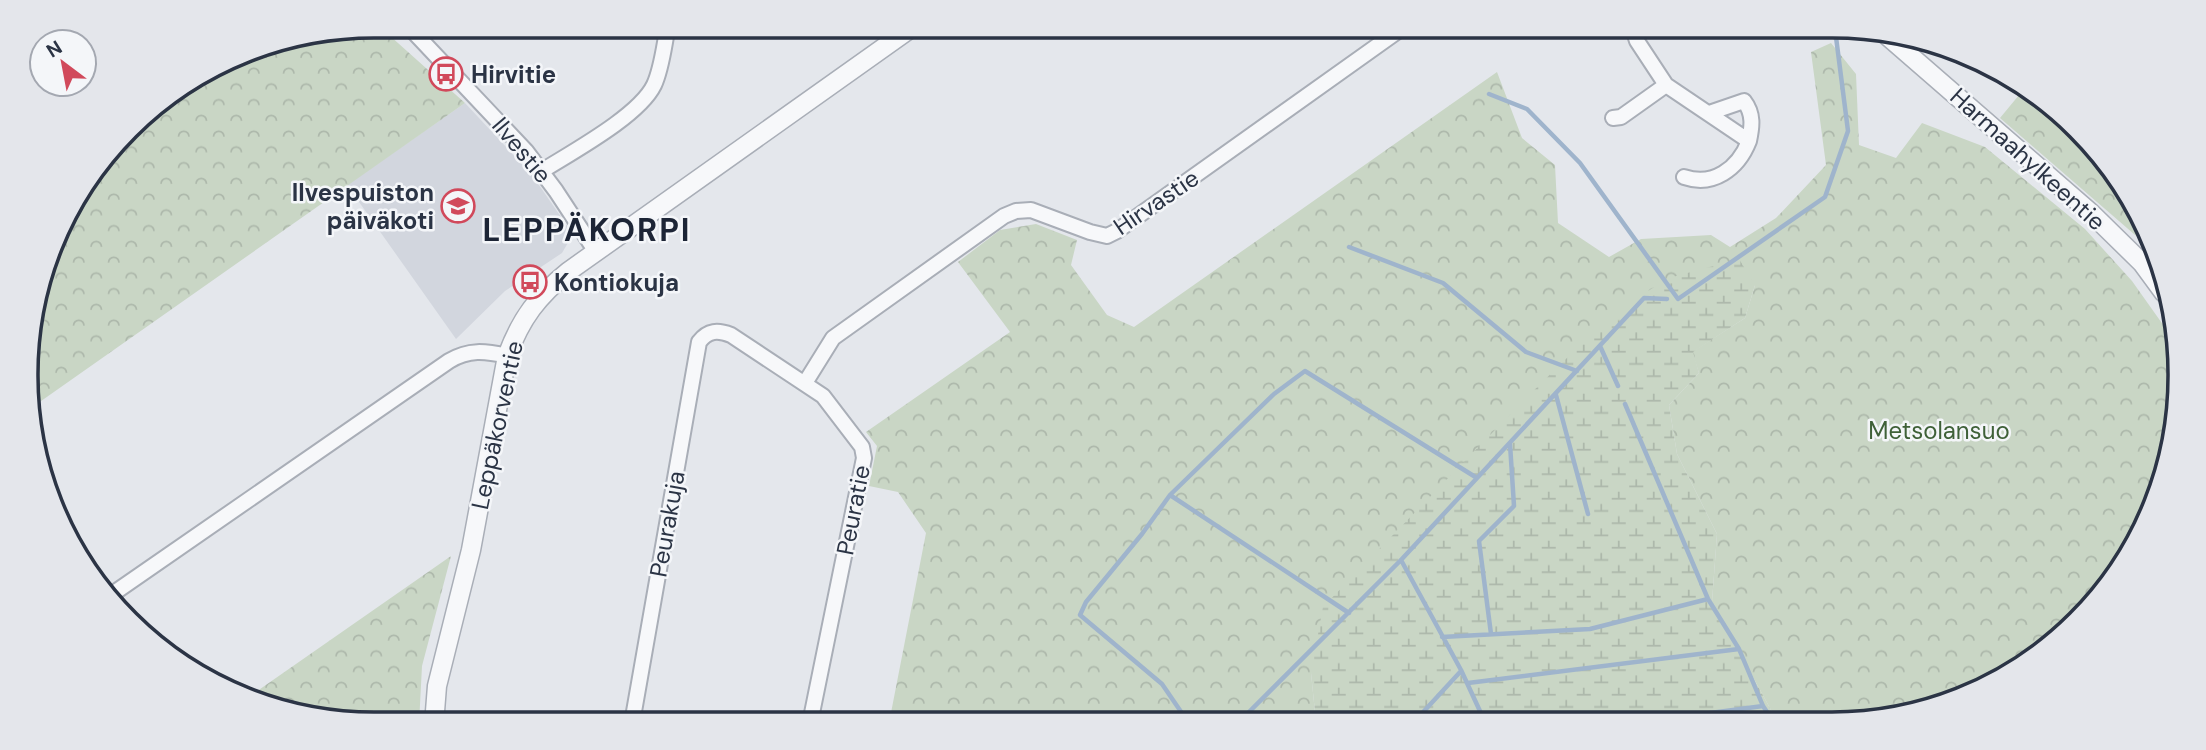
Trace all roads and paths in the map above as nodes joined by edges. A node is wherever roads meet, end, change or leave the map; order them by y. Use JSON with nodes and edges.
{"nodes":[{"id":1,"x":419,"y":38,"type":"edge"},
{"id":2,"x":665,"y":38,"type":"edge"},
{"id":3,"x":897,"y":38,"type":"edge"},
{"id":4,"x":1388,"y":38,"type":"edge"},
{"id":5,"x":1636,"y":38,"type":"edge"},
{"id":6,"x":1898,"y":45,"type":"edge"},
{"id":7,"x":1666,"y":85,"type":"junction"},
{"id":8,"x":1709,"y":114,"type":"junction"},
{"id":9,"x":1613,"y":118,"type":"dead end"},
{"id":10,"x":1748,"y":141,"type":"junction"},
{"id":11,"x":542,"y":171,"type":"junction"},
{"id":12,"x":1684,"y":177,"type":"dead end"},
{"id":13,"x":596,"y":252,"type":"junction"},
{"id":14,"x":2153,"y":277,"type":"edge"},
{"id":15,"x":712,"y":332,"type":"joint"},
{"id":16,"x":507,"y":356,"type":"junction"},
{"id":17,"x":805,"y":383,"type":"junction"},
{"id":18,"x":117,"y":591,"type":"edge"},
{"id":19,"x":435,"y":712,"type":"edge"},
{"id":20,"x":634,"y":712,"type":"edge"},
{"id":21,"x":812,"y":712,"type":"edge"}],
"edges":[{"from":1,"to":11,"type":"street","name":"Ilvestie"},
{"from":2,"to":11,"type":"street"},
{"from":3,"to":13,"type":"street","name":"Leppäkorventie"},
{"from":4,"to":17,"type":"street","name":"Hirvastie"},
{"from":5,"to":7,"type":"street"},
{"from":6,"to":14,"type":"street","name":"Harmaahylkeentie"},
{"from":7,"to":8,"type":"street"},
{"from":7,"to":9,"type":"street"},
{"from":8,"to":10,"type":"street"},
{"from":8,"to":10,"type":"street"},
{"from":10,"to":12,"type":"street"},
{"from":11,"to":13,"type":"street","name":"Ilvestie"},
{"from":13,"to":16,"type":"street","name":"Leppäkorventie"},
{"from":15,"to":17,"type":"street","name":"Peuratie"},
{"from":15,"to":20,"type":"street","name":"Peurakuja"},
{"from":16,"to":18,"type":"street"},
{"from":16,"to":19,"type":"street","name":"Leppäkorventie"},
{"from":17,"to":21,"type":"street","name":"Peuratie"}]}
